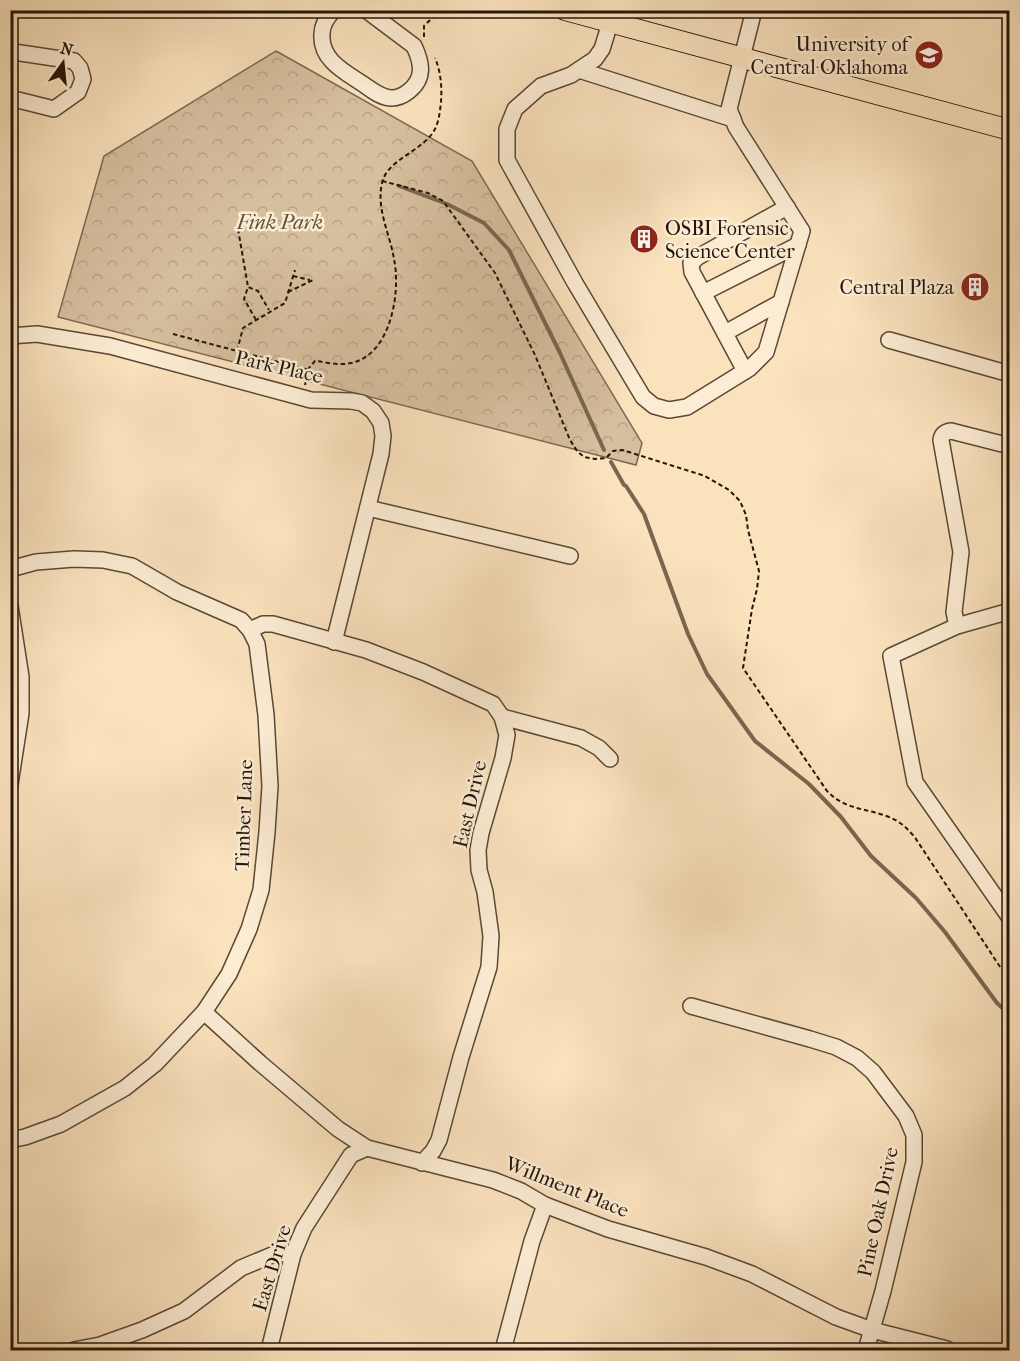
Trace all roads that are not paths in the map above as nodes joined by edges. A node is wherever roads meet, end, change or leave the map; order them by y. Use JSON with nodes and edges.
{"nodes":[{"id":1,"x":334,"y":10,"type":"edge"},
{"id":2,"x":366,"y":10,"type":"edge"},
{"id":3,"x":564,"y":10,"type":"edge"},
{"id":4,"x":754,"y":10,"type":"edge"},
{"id":5,"x":610,"y":23,"type":"junction"},
{"id":6,"x":10,"y":57,"type":"edge"},
{"id":7,"x":741,"y":58,"type":"junction"},
{"id":8,"x":579,"y":70,"type":"junction"},
{"id":9,"x":10,"y":98,"type":"edge"},
{"id":10,"x":733,"y":120,"type":"junction"},
{"id":11,"x":1010,"y":130,"type":"edge"},
{"id":12,"x":787,"y":207,"type":"junction"},
{"id":13,"x":798,"y":245,"type":"junction"},
{"id":14,"x":703,"y":293,"type":"junction"},
{"id":15,"x":781,"y":302,"type":"junction"},
{"id":16,"x":725,"y":333,"type":"junction"},
{"id":17,"x":10,"y":336,"type":"edge"},
{"id":18,"x":889,"y":340,"type":"dead end"},
{"id":19,"x":745,"y":371,"type":"junction"},
{"id":20,"x":1010,"y":374,"type":"edge"},
{"id":21,"x":1010,"y":446,"type":"edge"},
{"id":22,"x":368,"y":508,"type":"junction"},
{"id":23,"x":570,"y":556,"type":"dead end"},
{"id":24,"x":10,"y":569,"type":"edge"},
{"id":25,"x":10,"y":606,"type":"edge"},
{"id":26,"x":1010,"y":611,"type":"edge"},
{"id":27,"x":957,"y":626,"type":"junction"},
{"id":28,"x":250,"y":630,"type":"junction"},
{"id":29,"x":334,"y":642,"type":"junction"},
{"id":30,"x":502,"y":717,"type":"junction"},
{"id":31,"x":609,"y":759,"type":"dead end"},
{"id":32,"x":10,"y":784,"type":"edge"},
{"id":33,"x":1010,"y":918,"type":"edge"},
{"id":34,"x":691,"y":1006,"type":"dead end"},
{"id":35,"x":204,"y":1012,"type":"junction"},
{"id":36,"x":10,"y":1140,"type":"edge"},
{"id":37,"x":367,"y":1148,"type":"junction"},
{"id":38,"x":422,"y":1163,"type":"junction"},
{"id":39,"x":545,"y":1205,"type":"junction"},
{"id":40,"x":293,"y":1254,"type":"junction"},
{"id":41,"x":872,"y":1330,"type":"junction"},
{"id":42,"x":947,"y":1349,"type":"edge"},
{"id":43,"x":74,"y":1350,"type":"edge"},
{"id":44,"x":269,"y":1350,"type":"edge"},
{"id":45,"x":503,"y":1350,"type":"edge"},
{"id":46,"x":866,"y":1350,"type":"edge"}],
"edges":[{"from":1,"to":2,"type":"street"},
{"from":3,"to":5,"type":"main road"},
{"from":4,"to":7,"type":"street"},
{"from":5,"to":7,"type":"main road"},
{"from":5,"to":8,"type":"street"},
{"from":6,"to":9,"type":"street"},
{"from":7,"to":10,"type":"street"},
{"from":7,"to":11,"type":"main road"},
{"from":8,"to":10,"type":"street"},
{"from":8,"to":19,"type":"street"},
{"from":10,"to":12,"type":"street"},
{"from":12,"to":13,"type":"street"},
{"from":12,"to":14,"type":"street"},
{"from":13,"to":14,"type":"street"},
{"from":13,"to":15,"type":"street"},
{"from":14,"to":16,"type":"street"},
{"from":15,"to":16,"type":"street"},
{"from":15,"to":19,"type":"street"},
{"from":16,"to":19,"type":"street"},
{"from":17,"to":22,"type":"street","name":"Park Place"},
{"from":18,"to":20,"type":"street"},
{"from":21,"to":27,"type":"street"},
{"from":22,"to":23,"type":"street"},
{"from":22,"to":29,"type":"street","name":"Park Place"},
{"from":24,"to":28,"type":"street"},
{"from":25,"to":32,"type":"street"},
{"from":26,"to":27,"type":"street"},
{"from":27,"to":33,"type":"street"},
{"from":28,"to":29,"type":"street"},
{"from":28,"to":35,"type":"street","name":"Timber Lane"},
{"from":29,"to":30,"type":"street"},
{"from":30,"to":31,"type":"street"},
{"from":30,"to":38,"type":"street","name":"East Drive"},
{"from":34,"to":41,"type":"street","name":"Pine Oak Drive"},
{"from":35,"to":36,"type":"street","name":"Timber Lane"},
{"from":35,"to":37,"type":"street","name":"Willment Place"},
{"from":37,"to":38,"type":"street","name":"Willment Place"},
{"from":37,"to":40,"type":"street","name":"East Drive"},
{"from":38,"to":39,"type":"street","name":"Willment Place"},
{"from":39,"to":41,"type":"street","name":"Willment Place"},
{"from":39,"to":45,"type":"street"},
{"from":40,"to":43,"type":"street"},
{"from":40,"to":44,"type":"street","name":"East Drive"},
{"from":41,"to":42,"type":"street","name":"Willment Place"},
{"from":41,"to":46,"type":"street","name":"Pine Oak Drive"}]}
